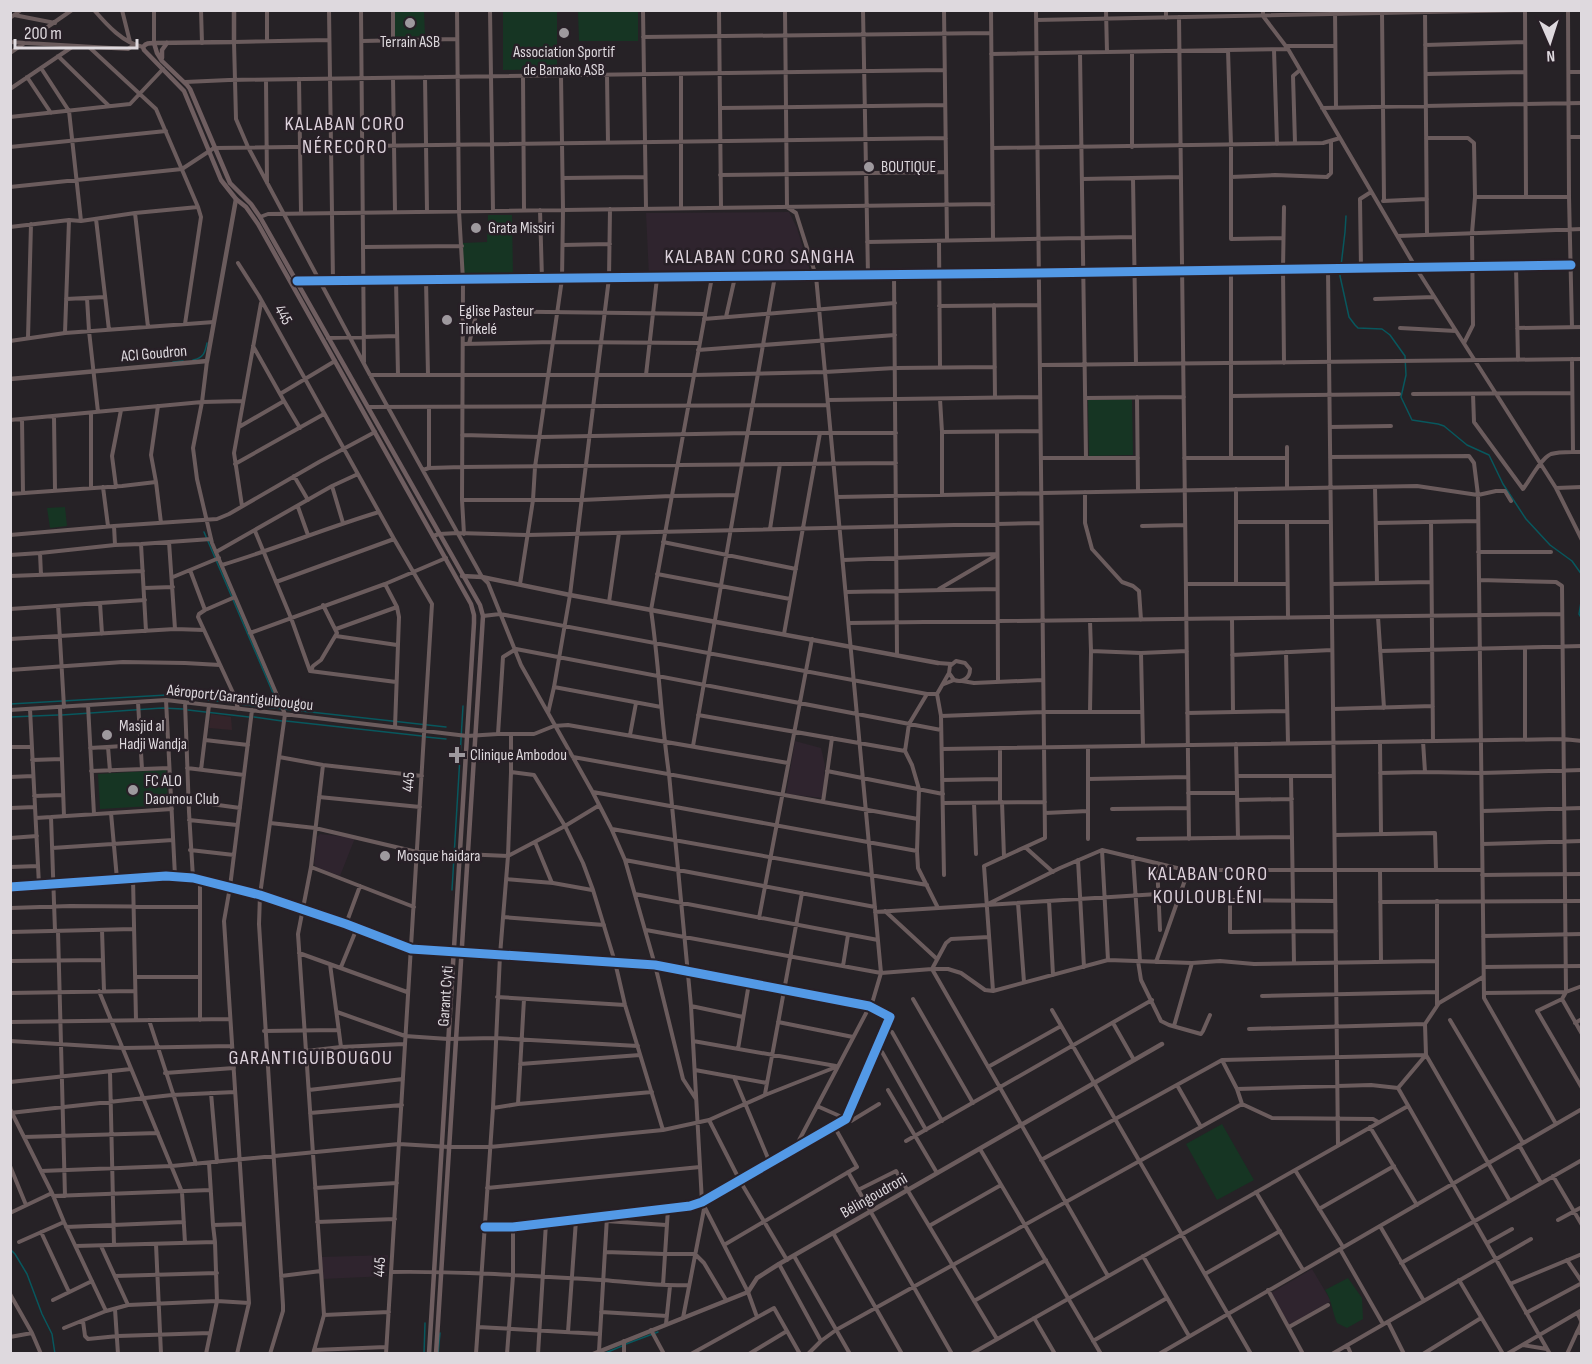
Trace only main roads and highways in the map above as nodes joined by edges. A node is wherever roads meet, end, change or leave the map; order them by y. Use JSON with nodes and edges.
{"nodes":[{"id":1,"x":168,"y":43,"type":"road end"},
{"id":2,"x":162,"y":61,"type":"junction"},
{"id":3,"x":238,"y":196,"type":"junction"},
{"id":4,"x":436,"y":535,"type":"junction"},
{"id":5,"x":429,"y":1353,"type":"edge"},
{"id":6,"x":436,"y":1353,"type":"edge"}],
"edges":[{"from":1,"to":2,"type":"main road"},
{"from":2,"to":3,"type":"main road"},
{"from":2,"to":3,"type":"main road"},
{"from":3,"to":4,"type":"main road"},
{"from":3,"to":4,"type":"main road"},
{"from":4,"to":5,"type":"main road","name":"Garant Cyti"},
{"from":4,"to":6,"type":"main road","name":"Garant Cyti"}]}
